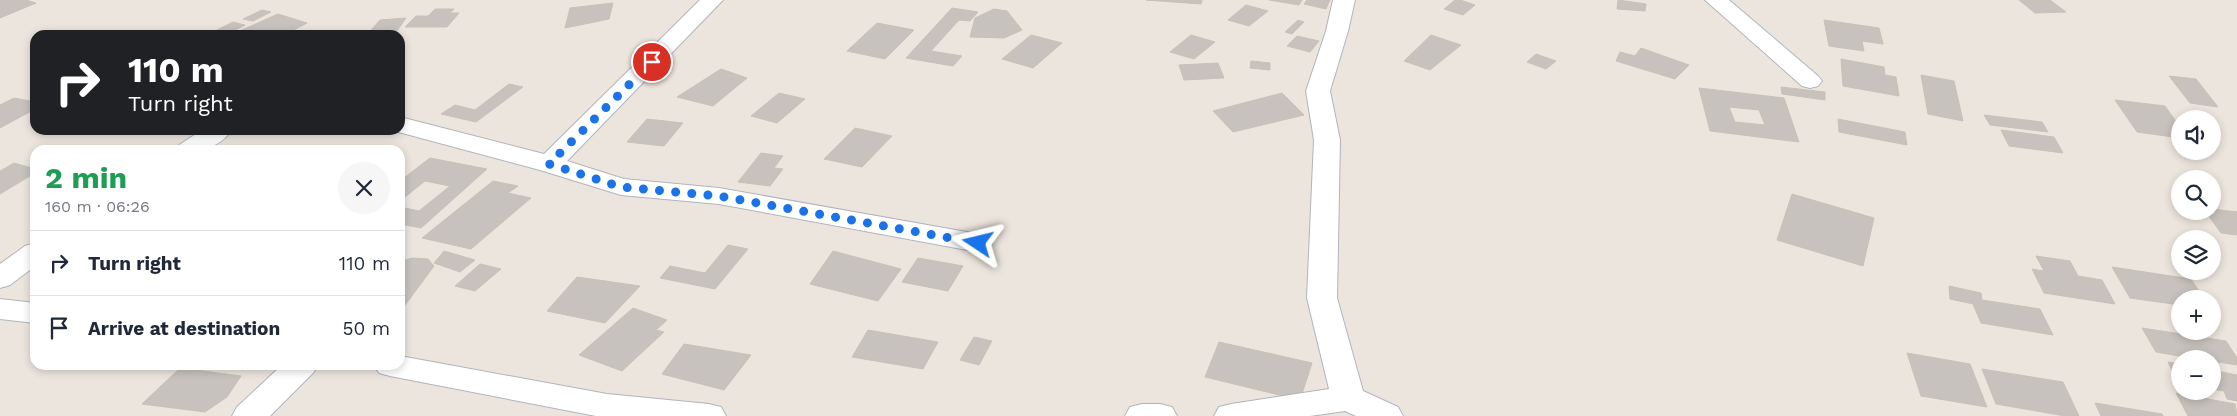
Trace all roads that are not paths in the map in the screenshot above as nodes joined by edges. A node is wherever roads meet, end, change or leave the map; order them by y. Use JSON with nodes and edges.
{"nodes":[{"id":1,"x":712,"y":0,"type":"edge"},
{"id":2,"x":1344,"y":0,"type":"edge"},
{"id":3,"x":1716,"y":0,"type":"edge"},
{"id":4,"x":1810,"y":81,"type":"dead end"},
{"id":5,"x":405,"y":126,"type":"edge"},
{"id":6,"x":211,"y":135,"type":"edge"},
{"id":7,"x":196,"y":145,"type":"edge"},
{"id":8,"x":549,"y":164,"type":"junction"},
{"id":9,"x":978,"y":243,"type":"dead end"},
{"id":10,"x":30,"y":256,"type":"edge"},
{"id":11,"x":0,"y":278,"type":"edge"},
{"id":12,"x":0,"y":309,"type":"edge"},
{"id":13,"x":30,"y":313,"type":"edge"},
{"id":14,"x":405,"y":368,"type":"edge"},
{"id":15,"x":297,"y":370,"type":"edge"},
{"id":16,"x":1348,"y":398,"type":"junction"},
{"id":17,"x":249,"y":416,"type":"edge"},
{"id":18,"x":709,"y":416,"type":"edge"},
{"id":19,"x":1142,"y":416,"type":"edge"},
{"id":20,"x":1160,"y":416,"type":"edge"},
{"id":21,"x":1231,"y":416,"type":"edge"},
{"id":22,"x":1386,"y":416,"type":"edge"}],
"edges":[{"from":1,"to":8,"type":"street"},
{"from":2,"to":16,"type":"street"},
{"from":3,"to":4,"type":"street"},
{"from":5,"to":8,"type":"street"},
{"from":6,"to":7,"type":"street"},
{"from":8,"to":9,"type":"street"},
{"from":10,"to":11,"type":"street"},
{"from":12,"to":13,"type":"street"},
{"from":14,"to":18,"type":"street"},
{"from":15,"to":17,"type":"street"},
{"from":16,"to":21,"type":"street"},
{"from":16,"to":22,"type":"street"},
{"from":19,"to":20,"type":"street"}]}
